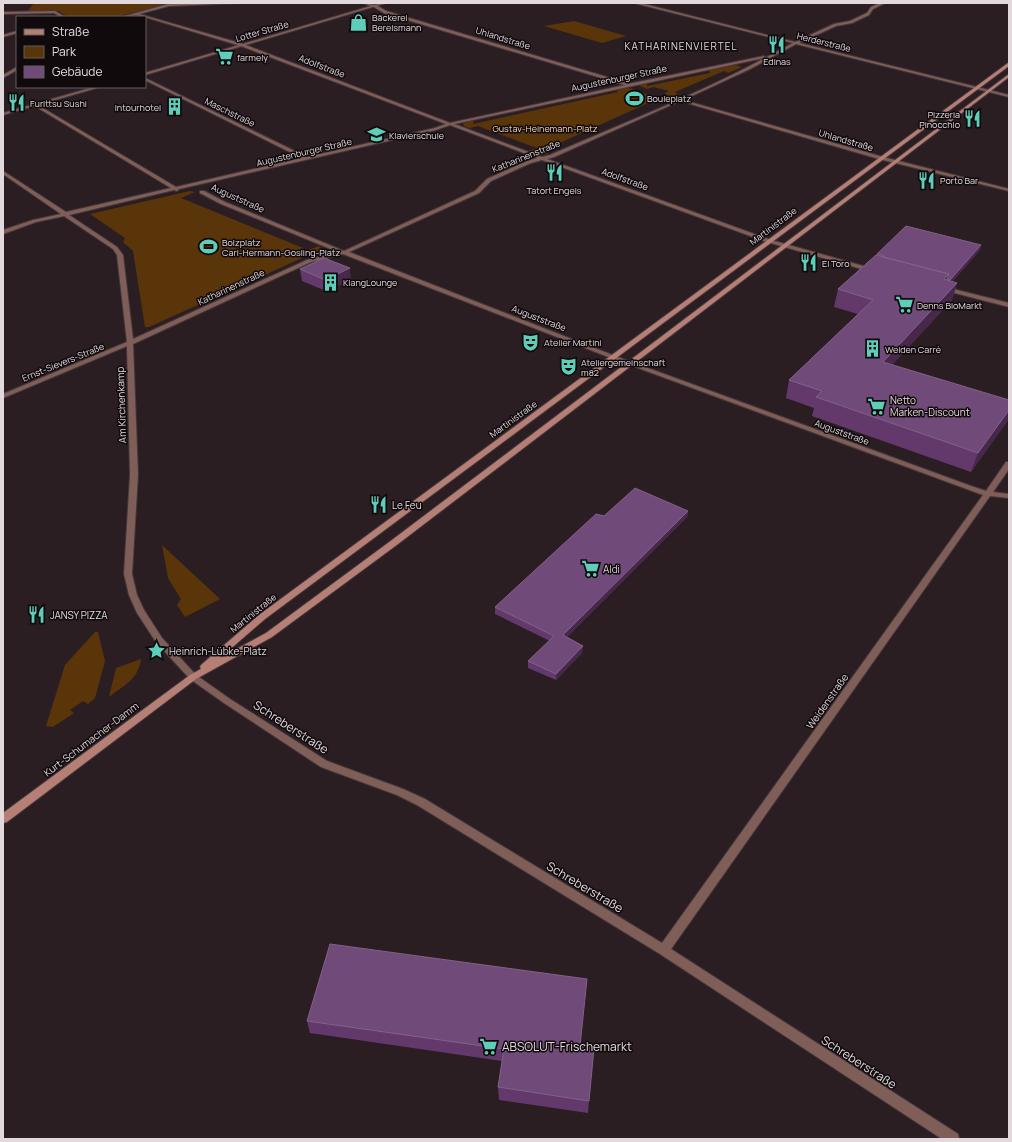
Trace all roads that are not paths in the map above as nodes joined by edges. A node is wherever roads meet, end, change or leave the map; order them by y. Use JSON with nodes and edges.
{"nodes":[{"id":1,"x":240,"y":3,"type":"edge"},
{"id":2,"x":365,"y":3,"type":"edge"},
{"id":3,"x":384,"y":3,"type":"edge"},
{"id":4,"x":636,"y":3,"type":"edge"},
{"id":5,"x":883,"y":3,"type":"edge"},
{"id":6,"x":169,"y":4,"type":"edge"},
{"id":7,"x":375,"y":6,"type":"junction"},
{"id":8,"x":3,"y":13,"type":"edge"},
{"id":9,"x":136,"y":14,"type":"junction"},
{"id":10,"x":61,"y":16,"type":"edge"},
{"id":11,"x":128,"y":16,"type":"edge"},
{"id":12,"x":143,"y":16,"type":"edge"},
{"id":13,"x":146,"y":17,"type":"edge"},
{"id":14,"x":16,"y":32,"type":"edge"},
{"id":15,"x":3,"y":36,"type":"edge"},
{"id":16,"x":796,"y":43,"type":"junction"},
{"id":17,"x":242,"y":45,"type":"junction"},
{"id":18,"x":773,"y":55,"type":"junction"},
{"id":19,"x":734,"y":63,"type":"junction"},
{"id":20,"x":1009,"y":64,"type":"edge"},
{"id":21,"x":749,"y":68,"type":"junction"},
{"id":22,"x":16,"y":69,"type":"edge"},
{"id":23,"x":146,"y":74,"type":"edge"},
{"id":24,"x":1009,"y":75,"type":"edge"},
{"id":25,"x":3,"y":77,"type":"edge"},
{"id":26,"x":146,"y":80,"type":"edge"},
{"id":27,"x":627,"y":85,"type":"junction"},
{"id":28,"x":94,"y":88,"type":"edge"},
{"id":29,"x":976,"y":88,"type":"junction"},
{"id":30,"x":988,"y":91,"type":"junction"},
{"id":31,"x":1009,"y":96,"type":"edge"},
{"id":32,"x":679,"y":100,"type":"junction"},
{"id":33,"x":35,"y":105,"type":"junction"},
{"id":34,"x":3,"y":114,"type":"edge"},
{"id":35,"x":451,"y":124,"type":"junction"},
{"id":36,"x":543,"y":158,"type":"junction"},
{"id":37,"x":881,"y":158,"type":"junction"},
{"id":38,"x":307,"y":160,"type":"junction"},
{"id":39,"x":895,"y":162,"type":"junction"},
{"id":40,"x":3,"y":172,"type":"edge"},
{"id":41,"x":177,"y":190,"type":"junction"},
{"id":42,"x":1009,"y":190,"type":"edge"},
{"id":43,"x":202,"y":192,"type":"dead end"},
{"id":44,"x":64,"y":214,"type":"junction"},
{"id":45,"x":3,"y":232,"type":"edge"},
{"id":46,"x":769,"y":241,"type":"junction"},
{"id":47,"x":784,"y":246,"type":"junction"},
{"id":48,"x":345,"y":252,"type":"junction"},
{"id":49,"x":878,"y":271,"type":"edge"},
{"id":50,"x":942,"y":288,"type":"edge"},
{"id":51,"x":1009,"y":305,"type":"edge"},
{"id":52,"x":130,"y":343,"type":"junction"},
{"id":53,"x":612,"y":357,"type":"junction"},
{"id":54,"x":631,"y":363,"type":"junction"},
{"id":55,"x":3,"y":396,"type":"edge"},
{"id":56,"x":1009,"y":464,"type":"edge"},
{"id":57,"x":987,"y":494,"type":"junction"},
{"id":58,"x":1009,"y":496,"type":"edge"},
{"id":59,"x":193,"y":677,"type":"junction"},
{"id":60,"x":3,"y":819,"type":"edge"},
{"id":61,"x":664,"y":950,"type":"junction"},
{"id":62,"x":953,"y":1139,"type":"edge"}],
"edges":[{"from":1,"to":6,"type":"street"},
{"from":2,"to":7,"type":"street","name":"Uhlandstraße"},
{"from":3,"to":7,"type":"street","name":"Lotter Straße"},
{"from":4,"to":16,"type":"street","name":"Herderstraße"},
{"from":5,"to":16,"type":"street","name":"Katharinenstraße"},
{"from":6,"to":9,"type":"street"},
{"from":7,"to":17,"type":"street","name":"Lotter Straße"},
{"from":7,"to":27,"type":"street","name":"Uhlandstraße"},
{"from":8,"to":10,"type":"street"},
{"from":9,"to":11,"type":"street"},
{"from":9,"to":12,"type":"street","name":"Adolfstraße"},
{"from":13,"to":17,"type":"street","name":"Adolfstraße"},
{"from":14,"to":15,"type":"street"},
{"from":16,"to":18,"type":"street","name":"Katharinenstraße"},
{"from":16,"to":29,"type":"street","name":"Herderstraße"},
{"from":17,"to":23,"type":"street","name":"Lotter Straße"},
{"from":17,"to":35,"type":"street","name":"Adolfstraße"},
{"from":18,"to":19,"type":"street","name":"Augustenburger Straße"},
{"from":18,"to":21,"type":"street","name":"Katharinenstraße"},
{"from":19,"to":21,"type":"street"},
{"from":19,"to":27,"type":"street","name":"Augustenburger Straße"},
{"from":20,"to":29,"type":"main road","name":"Martinistraße"},
{"from":21,"to":32,"type":"street","name":"Katharinenstraße"},
{"from":22,"to":25,"type":"street"},
{"from":24,"to":30,"type":"main road"},
{"from":26,"to":38,"type":"street","name":"Maschstraße"},
{"from":27,"to":35,"type":"street","name":"Augustenburger Straße"},
{"from":28,"to":33,"type":"street"},
{"from":29,"to":30,"type":"street","name":"Herderstraße"},
{"from":29,"to":37,"type":"main road","name":"Martinistraße"},
{"from":30,"to":31,"type":"street","name":"Herderstraße"},
{"from":30,"to":39,"type":"main road"},
{"from":32,"to":36,"type":"street","name":"Katharinenstraße"},
{"from":32,"to":37,"type":"street","name":"Uhlandstraße"},
{"from":33,"to":34,"type":"street"},
{"from":33,"to":41,"type":"street"},
{"from":35,"to":36,"type":"street","name":"Adolfstraße"},
{"from":35,"to":38,"type":"street","name":"Augustenburger Straße"},
{"from":36,"to":46,"type":"street","name":"Adolfstraße"},
{"from":36,"to":48,"type":"street","name":"Katharinenstraße"},
{"from":37,"to":39,"type":"street","name":"Uhlandstraße"},
{"from":37,"to":46,"type":"main road","name":"Martinistraße"},
{"from":38,"to":41,"type":"street","name":"Augustenburger Straße"},
{"from":39,"to":42,"type":"street","name":"Uhlandstraße"},
{"from":39,"to":47,"type":"main road"},
{"from":40,"to":44,"type":"street","name":"Am Kirchenkamp"},
{"from":41,"to":44,"type":"street","name":"Augustenburger Straße"},
{"from":43,"to":48,"type":"street","name":"Auguststraße"},
{"from":44,"to":45,"type":"street","name":"Augustenburger Straße"},
{"from":44,"to":52,"type":"street","name":"Am Kirchenkamp"},
{"from":46,"to":47,"type":"street","name":"Adolfstraße"},
{"from":46,"to":53,"type":"main road","name":"Martinistraße"},
{"from":47,"to":49,"type":"street","name":"Adolfstraße"},
{"from":47,"to":54,"type":"main road"},
{"from":48,"to":52,"type":"street","name":"Katharinenstraße"},
{"from":48,"to":53,"type":"street","name":"Auguststraße"},
{"from":50,"to":51,"type":"street"},
{"from":52,"to":55,"type":"street","name":"Ernst-Sievers-Straße"},
{"from":52,"to":59,"type":"street","name":"Am Kirchenkamp"},
{"from":53,"to":54,"type":"street","name":"Auguststraße"},
{"from":53,"to":59,"type":"main road","name":"Martinistraße"},
{"from":54,"to":57,"type":"street","name":"Auguststraße"},
{"from":54,"to":59,"type":"main road"},
{"from":56,"to":57,"type":"street","name":"Weidenstraße"},
{"from":57,"to":58,"type":"street","name":"Auguststraße"},
{"from":57,"to":61,"type":"street","name":"Weidenstraße"},
{"from":59,"to":60,"type":"main road","name":"Kurt-Schumacher-Damm"},
{"from":59,"to":61,"type":"street","name":"Schreberstraße"},
{"from":61,"to":62,"type":"street","name":"Schreberstraße"}]}
